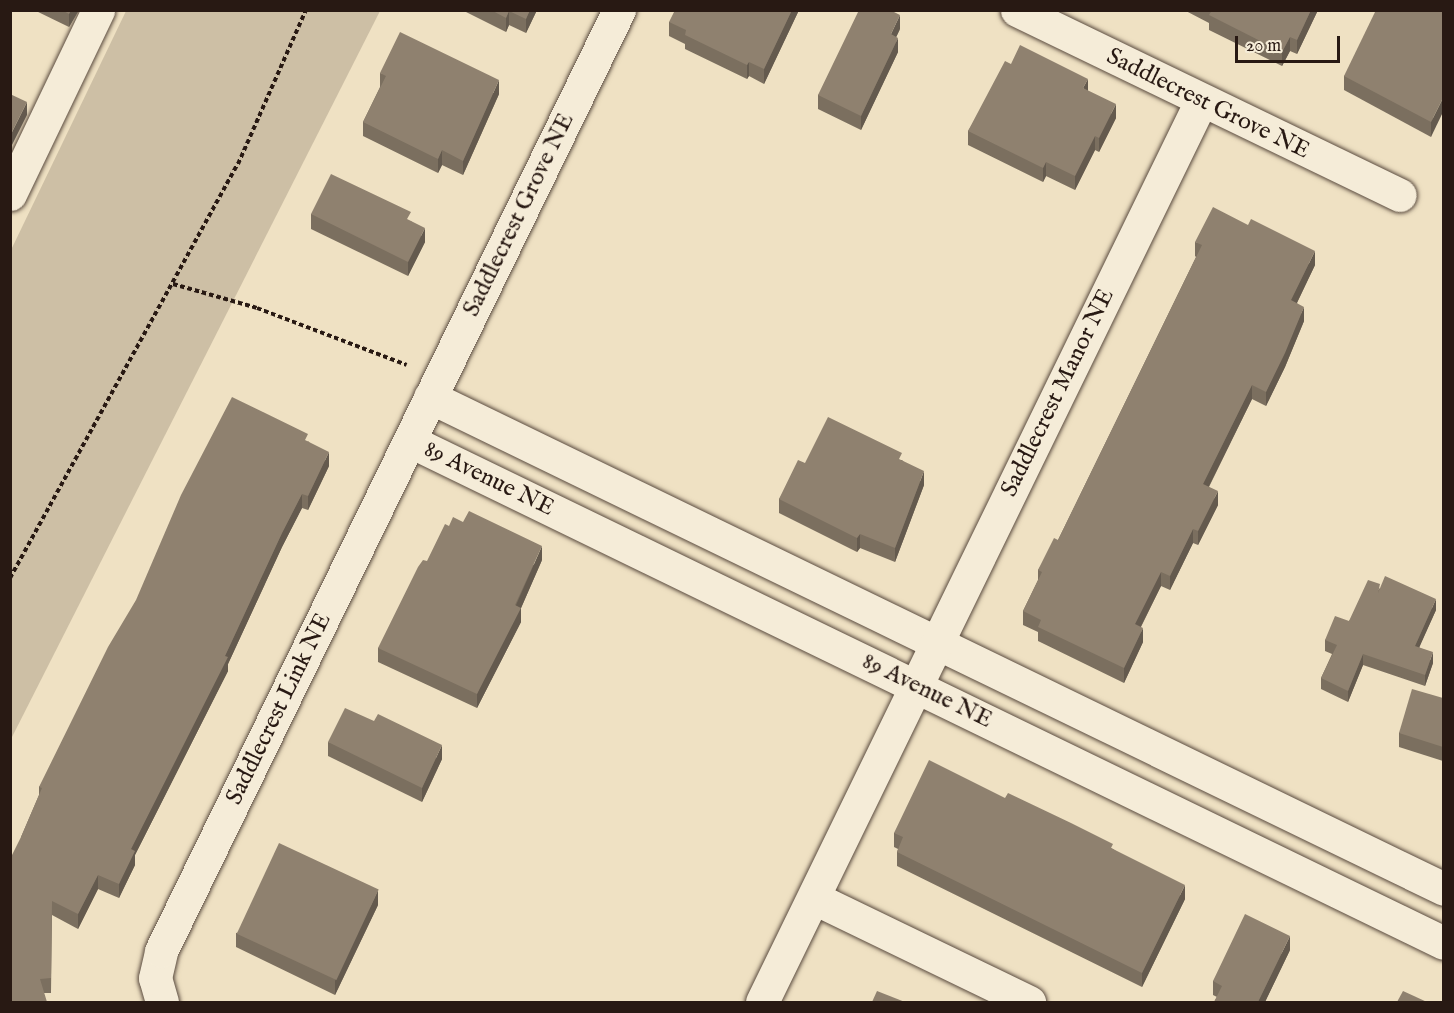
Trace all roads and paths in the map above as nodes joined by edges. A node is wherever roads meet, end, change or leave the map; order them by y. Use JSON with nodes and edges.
{"nodes":[{"id":1,"x":98,"y":10,"type":"edge"},
{"id":2,"x":306,"y":10,"type":"edge"},
{"id":3,"x":619,"y":10,"type":"edge"},
{"id":4,"x":1017,"y":10,"type":"edge"},
{"id":5,"x":1201,"y":101,"type":"junction"},
{"id":6,"x":10,"y":194,"type":"edge"},
{"id":7,"x":1400,"y":195,"type":"dead end"},
{"id":8,"x":173,"y":284,"type":"junction"},
{"id":9,"x":425,"y":408,"type":"junction"},
{"id":10,"x":10,"y":578,"type":"edge"},
{"id":11,"x":935,"y":643,"type":"junction"},
{"id":12,"x":914,"y":685,"type":"junction"},
{"id":13,"x":1443,"y":889,"type":"edge"},
{"id":14,"x":814,"y":898,"type":"junction"},
{"id":15,"x":1443,"y":942,"type":"edge"},
{"id":16,"x":162,"y":1002,"type":"edge"},
{"id":17,"x":762,"y":1002,"type":"edge"},
{"id":18,"x":1029,"y":1002,"type":"edge"}],
"edges":[{"from":1,"to":6,"type":"street"},
{"from":2,"to":8,"type":"path"},
{"from":3,"to":9,"type":"street","name":"Saddlecrest Grove NE"},
{"from":4,"to":5,"type":"street","name":"Saddlecrest Grove NE"},
{"from":5,"to":7,"type":"street","name":"Saddlecrest Grove NE"},
{"from":5,"to":11,"type":"street","name":"Saddlecrest Manor NE"},
{"from":8,"to":9,"type":"path"},
{"from":8,"to":10,"type":"path"},
{"from":9,"to":11,"type":"street","name":"89 Avenue NE"},
{"from":9,"to":12,"type":"street","name":"89 Avenue NE"},
{"from":9,"to":16,"type":"street","name":"Saddlecrest Link NE"},
{"from":11,"to":12,"type":"street","name":"Saddlecrest Manor NE"},
{"from":11,"to":13,"type":"street","name":"89 Avenue NE"},
{"from":12,"to":14,"type":"street","name":"Saddlecrest Manor NE"},
{"from":12,"to":15,"type":"street","name":"89 Avenue NE"},
{"from":14,"to":17,"type":"street","name":"Saddlecrest Manor NE"},
{"from":14,"to":18,"type":"street"}]}
